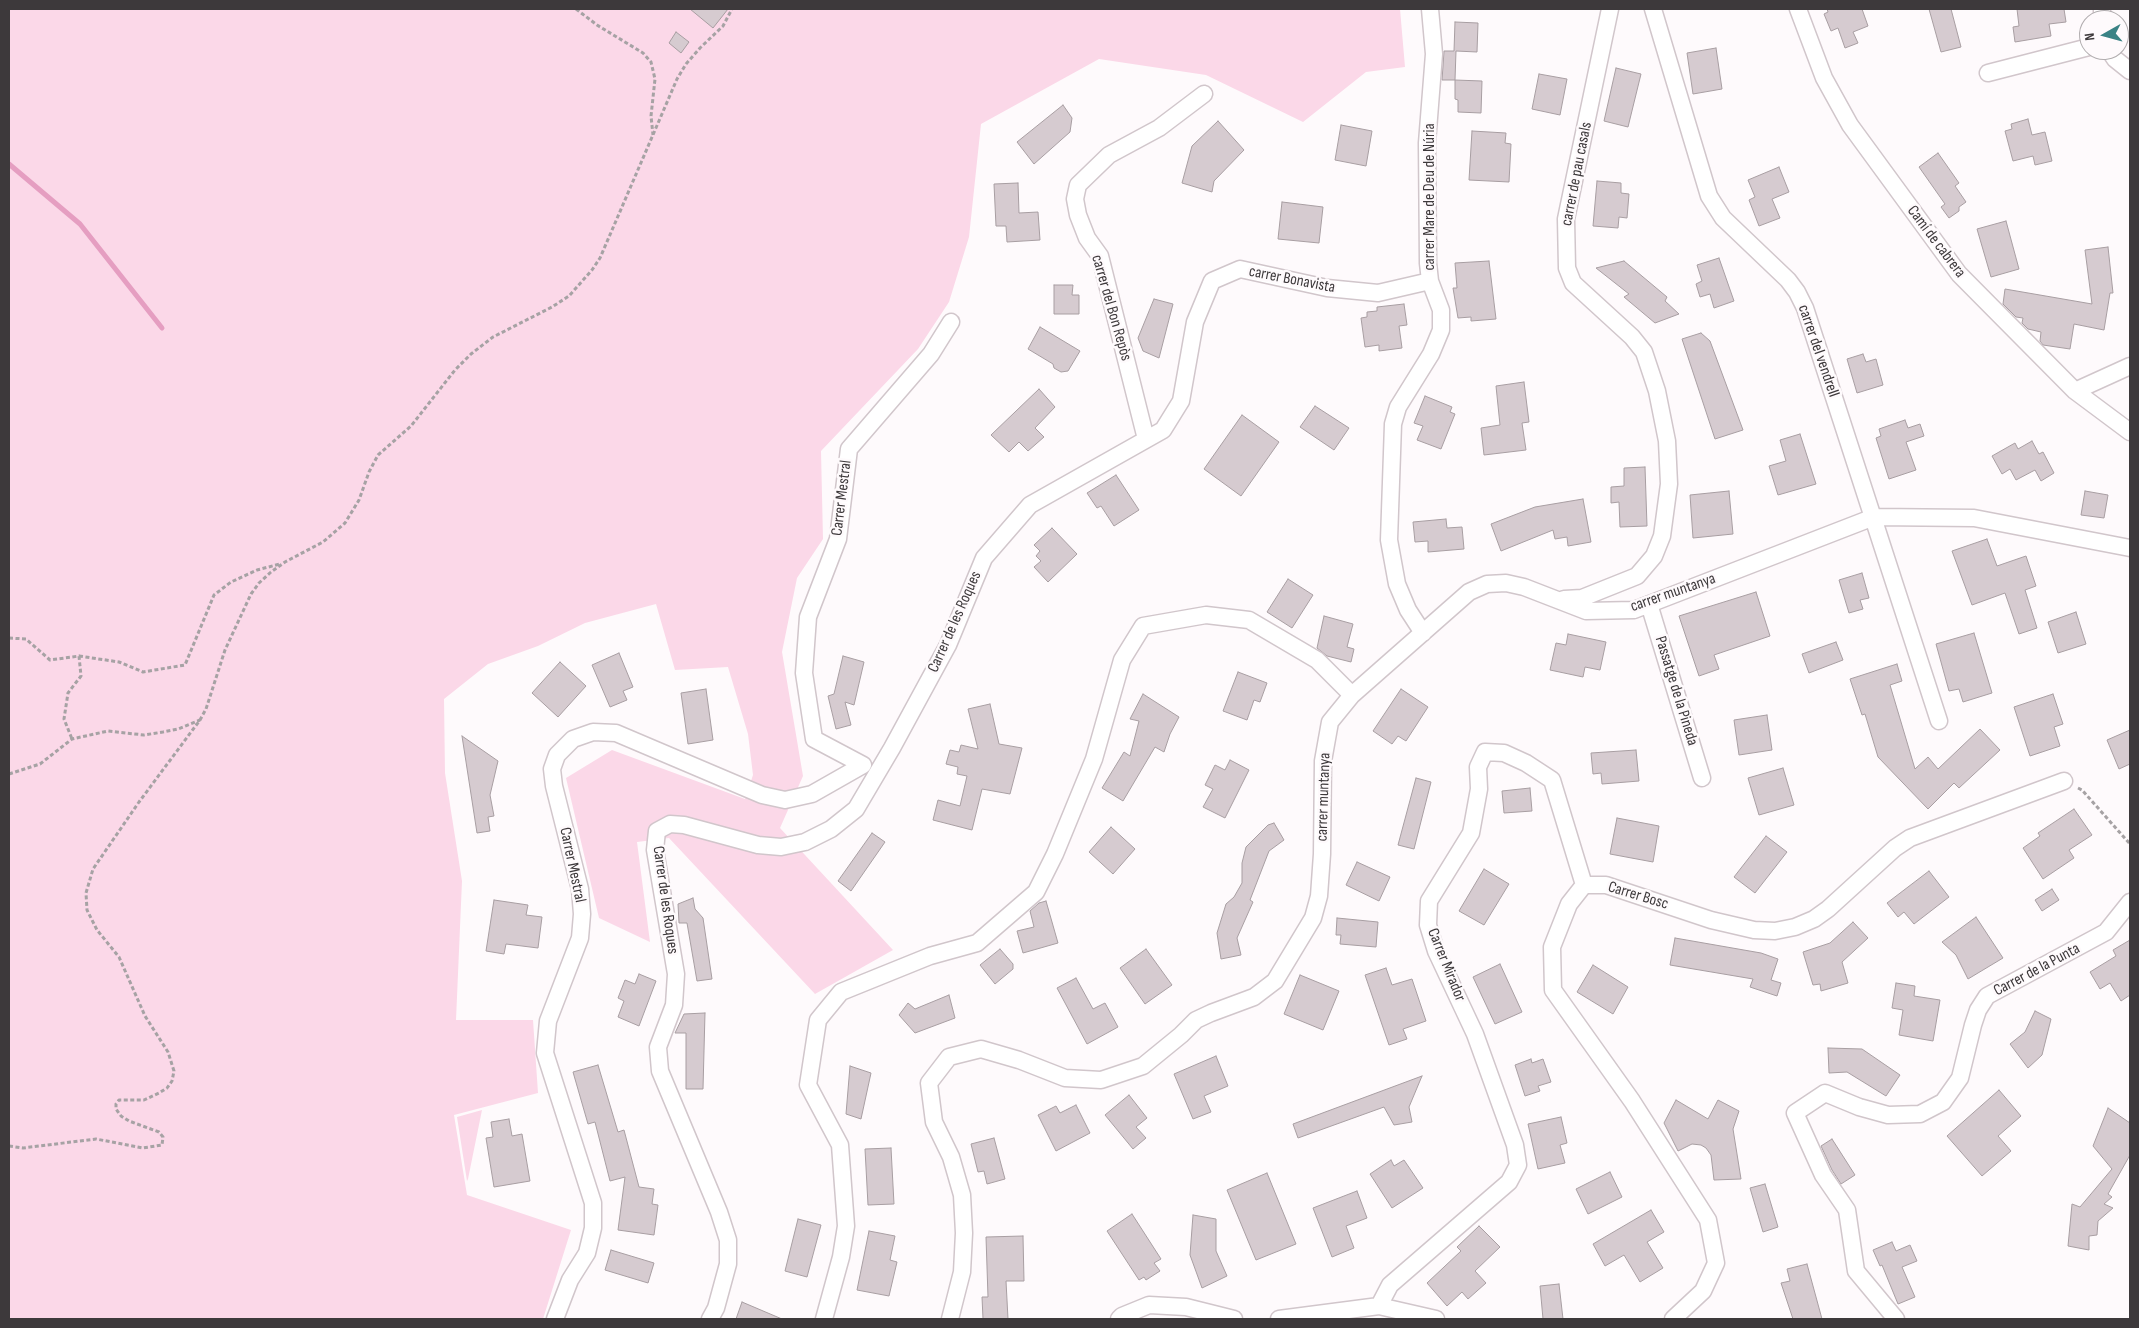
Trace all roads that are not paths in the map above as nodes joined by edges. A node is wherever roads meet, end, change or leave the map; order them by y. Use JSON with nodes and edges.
{"nodes":[{"id":1,"x":1430,"y":9,"type":"edge"},
{"id":2,"x":1610,"y":9,"type":"edge"},
{"id":3,"x":1653,"y":9,"type":"edge"},
{"id":4,"x":1798,"y":9,"type":"edge"},
{"id":5,"x":2079,"y":49,"type":"edge"},
{"id":6,"x":2116,"y":60,"type":"edge"},
{"id":7,"x":2130,"y":71,"type":"edge"},
{"id":8,"x":1988,"y":73,"type":"dead end"},
{"id":9,"x":1204,"y":94,"type":"dead end"},
{"id":10,"x":1430,"y":281,"type":"junction"},
{"id":11,"x":951,"y":322,"type":"dead end"},
{"id":12,"x":2130,"y":366,"type":"edge"},
{"id":13,"x":2075,"y":391,"type":"junction"},
{"id":14,"x":2130,"y":432,"type":"edge"},
{"id":15,"x":1146,"y":439,"type":"junction"},
{"id":16,"x":1874,"y":518,"type":"junction"},
{"id":17,"x":2130,"y":548,"type":"edge"},
{"id":18,"x":1559,"y":600,"type":"junction"},
{"id":19,"x":1649,"y":604,"type":"junction"},
{"id":20,"x":1423,"y":633,"type":"junction"},
{"id":21,"x":1352,"y":695,"type":"junction"},
{"id":22,"x":1939,"y":721,"type":"dead end"},
{"id":23,"x":892,"y":748,"type":"junction"},
{"id":24,"x":863,"y":765,"type":"junction"},
{"id":25,"x":1702,"y":778,"type":"dead end"},
{"id":26,"x":2064,"y":781,"type":"dead end"},
{"id":27,"x":1584,"y":885,"type":"junction"},
{"id":28,"x":2130,"y":902,"type":"edge"},
{"id":29,"x":1379,"y":1306,"type":"junction"},
{"id":30,"x":1400,"y":1316,"type":"edge"},
{"id":31,"x":554,"y":1319,"type":"edge"},
{"id":32,"x":710,"y":1319,"type":"edge"},
{"id":33,"x":824,"y":1319,"type":"edge"},
{"id":34,"x":950,"y":1319,"type":"edge"},
{"id":35,"x":1119,"y":1319,"type":"edge"},
{"id":36,"x":1234,"y":1319,"type":"edge"},
{"id":37,"x":1279,"y":1319,"type":"edge"},
{"id":38,"x":1436,"y":1319,"type":"edge"},
{"id":39,"x":1673,"y":1319,"type":"edge"},
{"id":40,"x":1896,"y":1319,"type":"edge"}],
"edges":[{"from":1,"to":10,"type":"street","name":"carrer Mare de Deu de Núria"},
{"from":2,"to":18,"type":"street","name":"carrer de pau casals"},
{"from":3,"to":16,"type":"street","name":"carrer del vendrell"},
{"from":4,"to":13,"type":"street","name":"Camí de cabrera"},
{"from":5,"to":8,"type":"street"},
{"from":6,"to":7,"type":"street"},
{"from":9,"to":15,"type":"street","name":"carrer del Bon Repòs"},
{"from":10,"to":15,"type":"street","name":"carrer Bonavista"},
{"from":10,"to":20,"type":"street","name":"carrer Mare de Deu de Núria"},
{"from":11,"to":24,"type":"street","name":"Carrer Mestral"},
{"from":12,"to":13,"type":"street"},
{"from":13,"to":14,"type":"street","name":"Camí de cabrera"},
{"from":15,"to":23,"type":"street","name":"Carrer de les Roques"},
{"from":16,"to":17,"type":"street","name":"carrer muntanya"},
{"from":16,"to":19,"type":"street","name":"carrer muntanya"},
{"from":16,"to":22,"type":"street","name":"carrer del vendrell"},
{"from":18,"to":19,"type":"street","name":"carrer muntanya"},
{"from":18,"to":20,"type":"street","name":"carrer muntanya"},
{"from":19,"to":25,"type":"street","name":"Passatge de la Pineda"},
{"from":20,"to":21,"type":"street","name":"carrer muntanya"},
{"from":21,"to":33,"type":"street"},
{"from":21,"to":34,"type":"street","name":"carrer muntanya"},
{"from":23,"to":24,"type":"street","name":"Carrer Mestral"},
{"from":23,"to":32,"type":"street","name":"Carrer de les Roques"},
{"from":24,"to":31,"type":"street","name":"Carrer Mestral"},
{"from":26,"to":27,"type":"street","name":"Carrer Bosc"},
{"from":27,"to":29,"type":"street","name":"Carrer Mirador"},
{"from":27,"to":39,"type":"street","name":"Carrer Bosc"},
{"from":28,"to":40,"type":"street","name":"Carrer de la Punta"},
{"from":29,"to":30,"type":"street"},
{"from":29,"to":37,"type":"street"},
{"from":30,"to":38,"type":"street"},
{"from":35,"to":36,"type":"street"}]}
